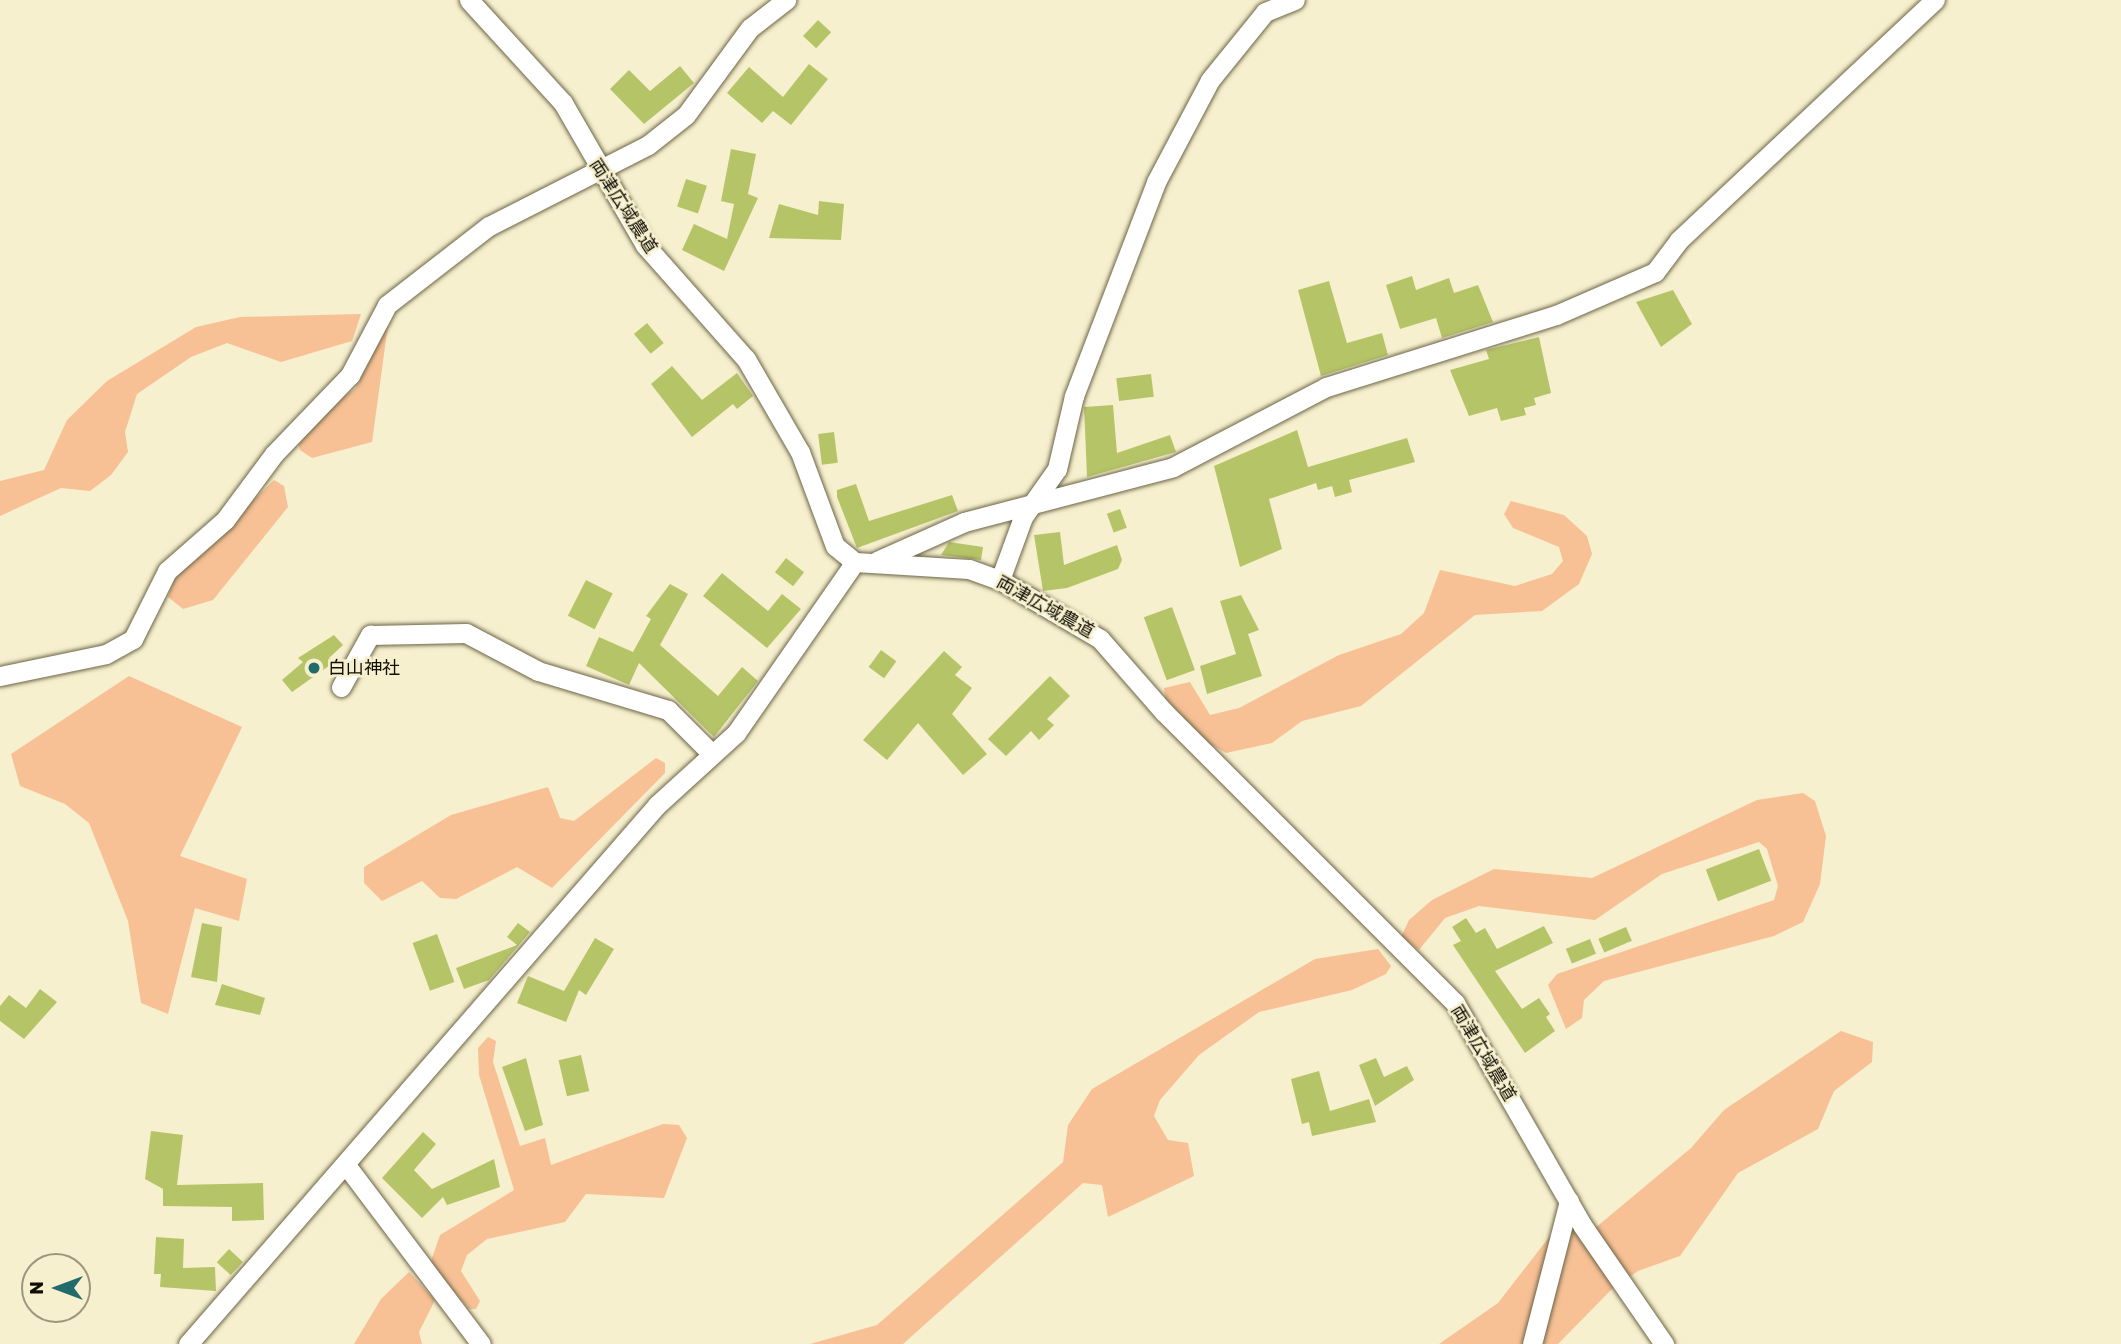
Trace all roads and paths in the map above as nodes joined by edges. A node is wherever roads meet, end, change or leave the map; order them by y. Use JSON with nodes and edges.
{"nodes":[{"id":1,"x":469,"y":0,"type":"edge"},
{"id":2,"x":786,"y":0,"type":"edge"},
{"id":3,"x":1294,"y":0,"type":"edge"},
{"id":4,"x":1935,"y":0,"type":"edge"},
{"id":5,"x":599,"y":174,"type":"junction"},
{"id":6,"x":1038,"y":500,"type":"junction"},
{"id":7,"x":876,"y":561,"type":"junction"},
{"id":8,"x":855,"y":562,"type":"junction"},
{"id":9,"x":1000,"y":580,"type":"junction"},
{"id":10,"x":0,"y":676,"type":"edge"},
{"id":11,"x":341,"y":687,"type":"dead end"},
{"id":12,"x":712,"y":754,"type":"junction"},
{"id":13,"x":346,"y":1165,"type":"junction"},
{"id":14,"x":1569,"y":1201,"type":"junction"},
{"id":15,"x":188,"y":1344,"type":"edge"},
{"id":16,"x":481,"y":1344,"type":"edge"},
{"id":17,"x":1532,"y":1344,"type":"edge"},
{"id":18,"x":1664,"y":1344,"type":"edge"}],
"edges":[{"from":1,"to":5,"type":"street","name":"両津広域農道"},
{"from":2,"to":5,"type":"street"},
{"from":3,"to":6,"type":"street"},
{"from":4,"to":6,"type":"street"},
{"from":5,"to":8,"type":"street","name":"両津広域農道"},
{"from":5,"to":10,"type":"street"},
{"from":6,"to":7,"type":"street"},
{"from":6,"to":9,"type":"street"},
{"from":7,"to":8,"type":"street","name":"両津広域農道"},
{"from":7,"to":9,"type":"street","name":"両津広域農道"},
{"from":8,"to":12,"type":"street"},
{"from":9,"to":14,"type":"street","name":"両津広域農道"},
{"from":11,"to":12,"type":"street"},
{"from":12,"to":13,"type":"street"},
{"from":13,"to":15,"type":"street"},
{"from":13,"to":16,"type":"street"},
{"from":14,"to":17,"type":"street"},
{"from":14,"to":18,"type":"street","name":"両津広域農道"}]}
